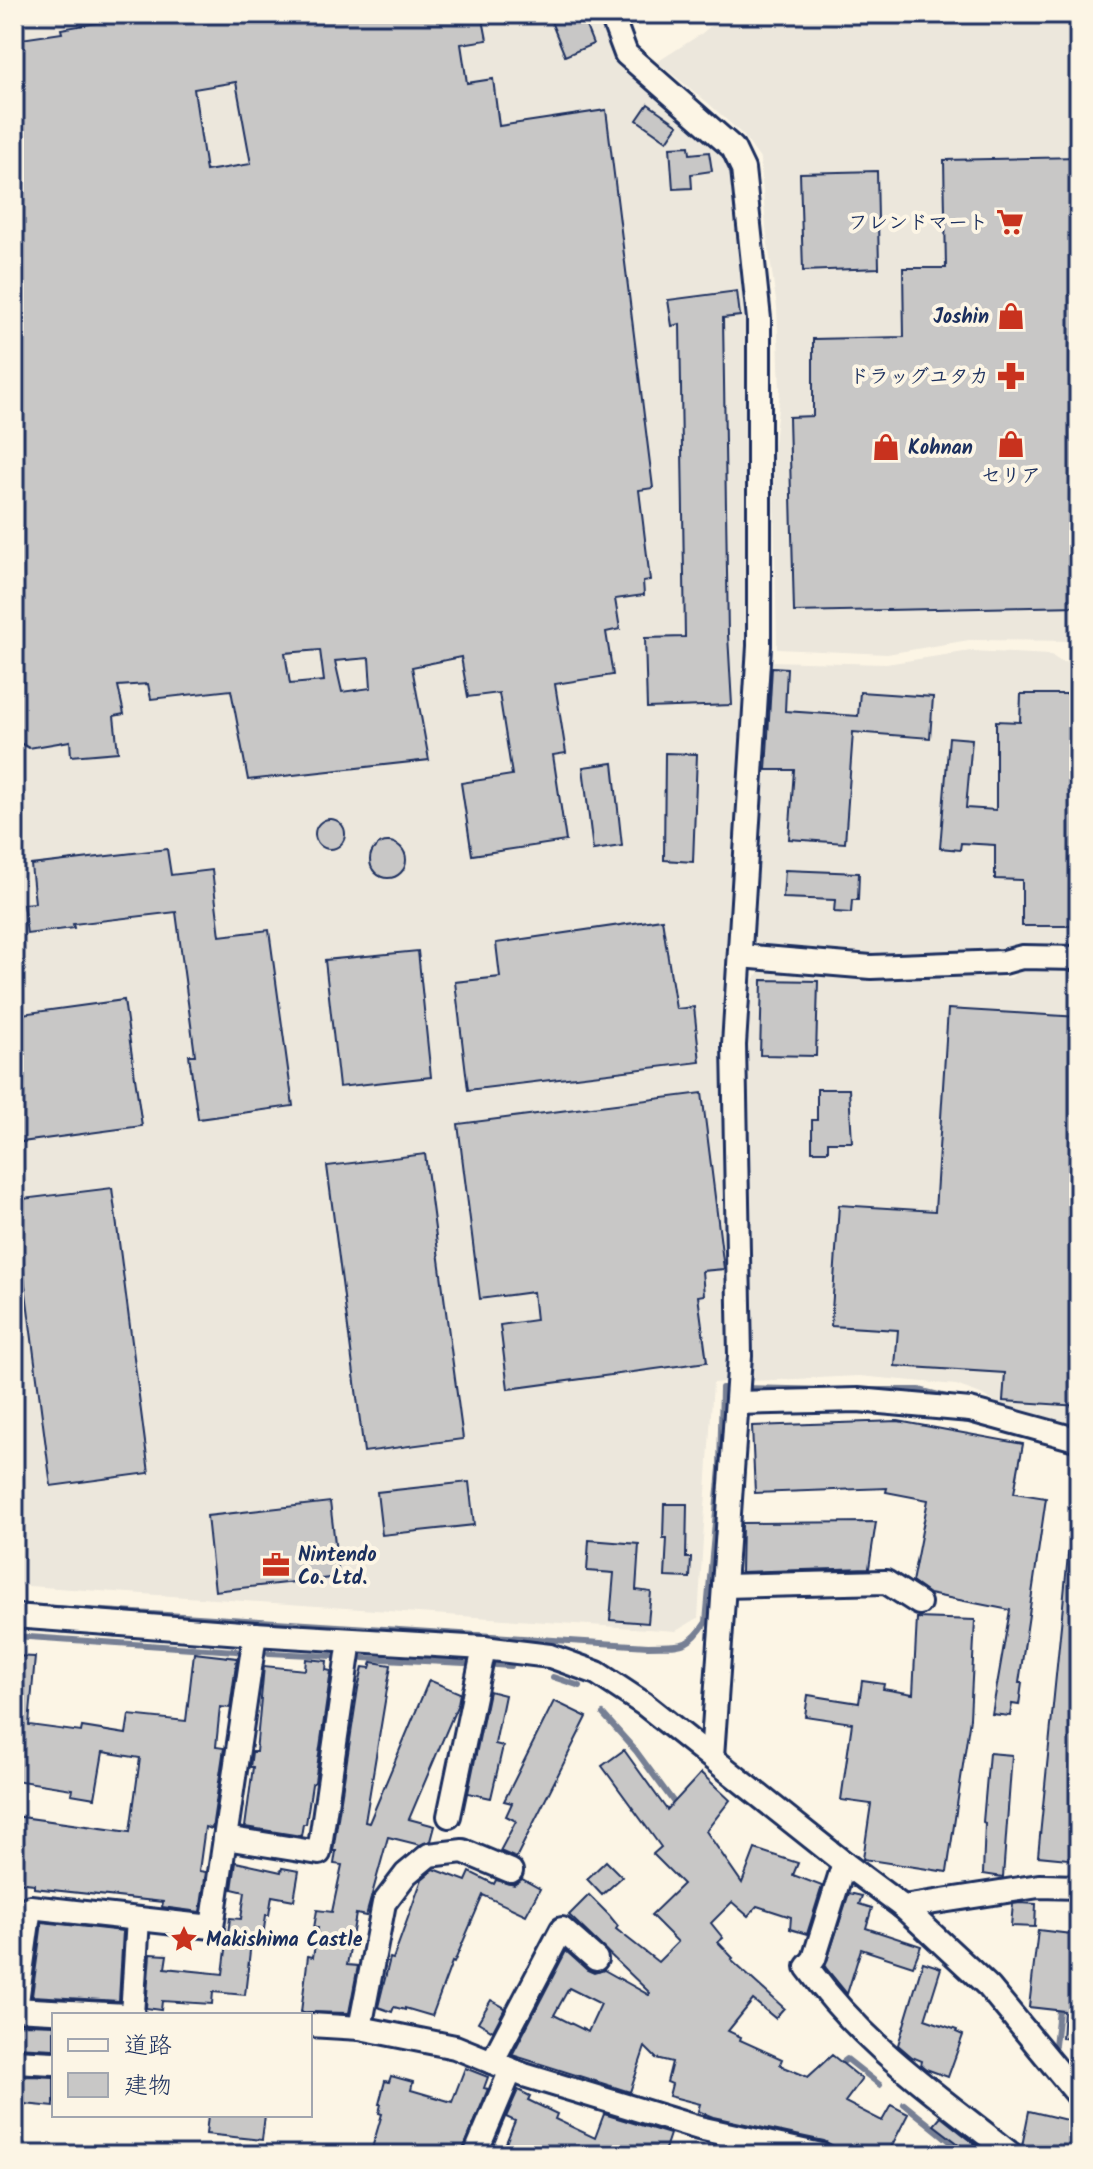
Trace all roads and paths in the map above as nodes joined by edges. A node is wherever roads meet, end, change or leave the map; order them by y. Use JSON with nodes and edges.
{"nodes":[{"id":1,"x":611,"y":14,"type":"edge"},
{"id":2,"x":740,"y":956,"type":"junction"},
{"id":3,"x":1079,"y":958,"type":"edge"},
{"id":4,"x":737,"y":1403,"type":"junction"},
{"id":5,"x":1079,"y":1440,"type":"edge"},
{"id":6,"x":724,"y":1586,"type":"junction"},
{"id":7,"x":919,"y":1603,"type":"dead end"},
{"id":8,"x":14,"y":1616,"type":"edge"},
{"id":9,"x":255,"y":1634,"type":"junction"},
{"id":10,"x":350,"y":1640,"type":"junction"},
{"id":11,"x":484,"y":1648,"type":"junction"},
{"id":12,"x":712,"y":1757,"type":"junction"},
{"id":13,"x":449,"y":1816,"type":"dead end"},
{"id":14,"x":225,"y":1838,"type":"junction"},
{"id":15,"x":844,"y":1863,"type":"junction"},
{"id":16,"x":511,"y":1871,"type":"dead end"},
{"id":17,"x":1079,"y":1887,"type":"edge"},
{"id":18,"x":903,"y":1907,"type":"junction"},
{"id":19,"x":138,"y":1919,"type":"junction"},
{"id":20,"x":596,"y":1959,"type":"dead end"},
{"id":21,"x":15,"y":2009,"type":"edge"},
{"id":22,"x":75,"y":2013,"type":"edge"},
{"id":23,"x":132,"y":2013,"type":"edge"},
{"id":24,"x":312,"y":2025,"type":"edge"},
{"id":25,"x":360,"y":2028,"type":"junction"},
{"id":26,"x":14,"y":2061,"type":"edge"},
{"id":27,"x":52,"y":2063,"type":"edge"},
{"id":28,"x":502,"y":2066,"type":"junction"},
{"id":29,"x":1079,"y":2096,"type":"edge"},
{"id":30,"x":475,"y":2155,"type":"edge"},
{"id":31,"x":821,"y":2155,"type":"edge"},
{"id":32,"x":1012,"y":2155,"type":"edge"}],
"edges":[{"from":1,"to":2,"type":"street"},
{"from":2,"to":3,"type":"street"},
{"from":2,"to":4,"type":"street"},
{"from":4,"to":5,"type":"street"},
{"from":4,"to":6,"type":"street"},
{"from":6,"to":7,"type":"street"},
{"from":6,"to":12,"type":"street"},
{"from":8,"to":9,"type":"street"},
{"from":9,"to":10,"type":"street"},
{"from":9,"to":14,"type":"street"},
{"from":10,"to":11,"type":"street"},
{"from":10,"to":14,"type":"street"},
{"from":11,"to":12,"type":"street"},
{"from":11,"to":13,"type":"street"},
{"from":12,"to":15,"type":"street"},
{"from":14,"to":19,"type":"street"},
{"from":15,"to":18,"type":"street"},
{"from":15,"to":32,"type":"street"},
{"from":16,"to":25,"type":"street"},
{"from":17,"to":18,"type":"street"},
{"from":18,"to":29,"type":"street"},
{"from":19,"to":21,"type":"street"},
{"from":19,"to":23,"type":"street"},
{"from":20,"to":28,"type":"street"},
{"from":21,"to":22,"type":"street"},
{"from":24,"to":25,"type":"street"},
{"from":25,"to":28,"type":"street"},
{"from":26,"to":27,"type":"street"},
{"from":28,"to":30,"type":"street"},
{"from":28,"to":31,"type":"street"}]}
